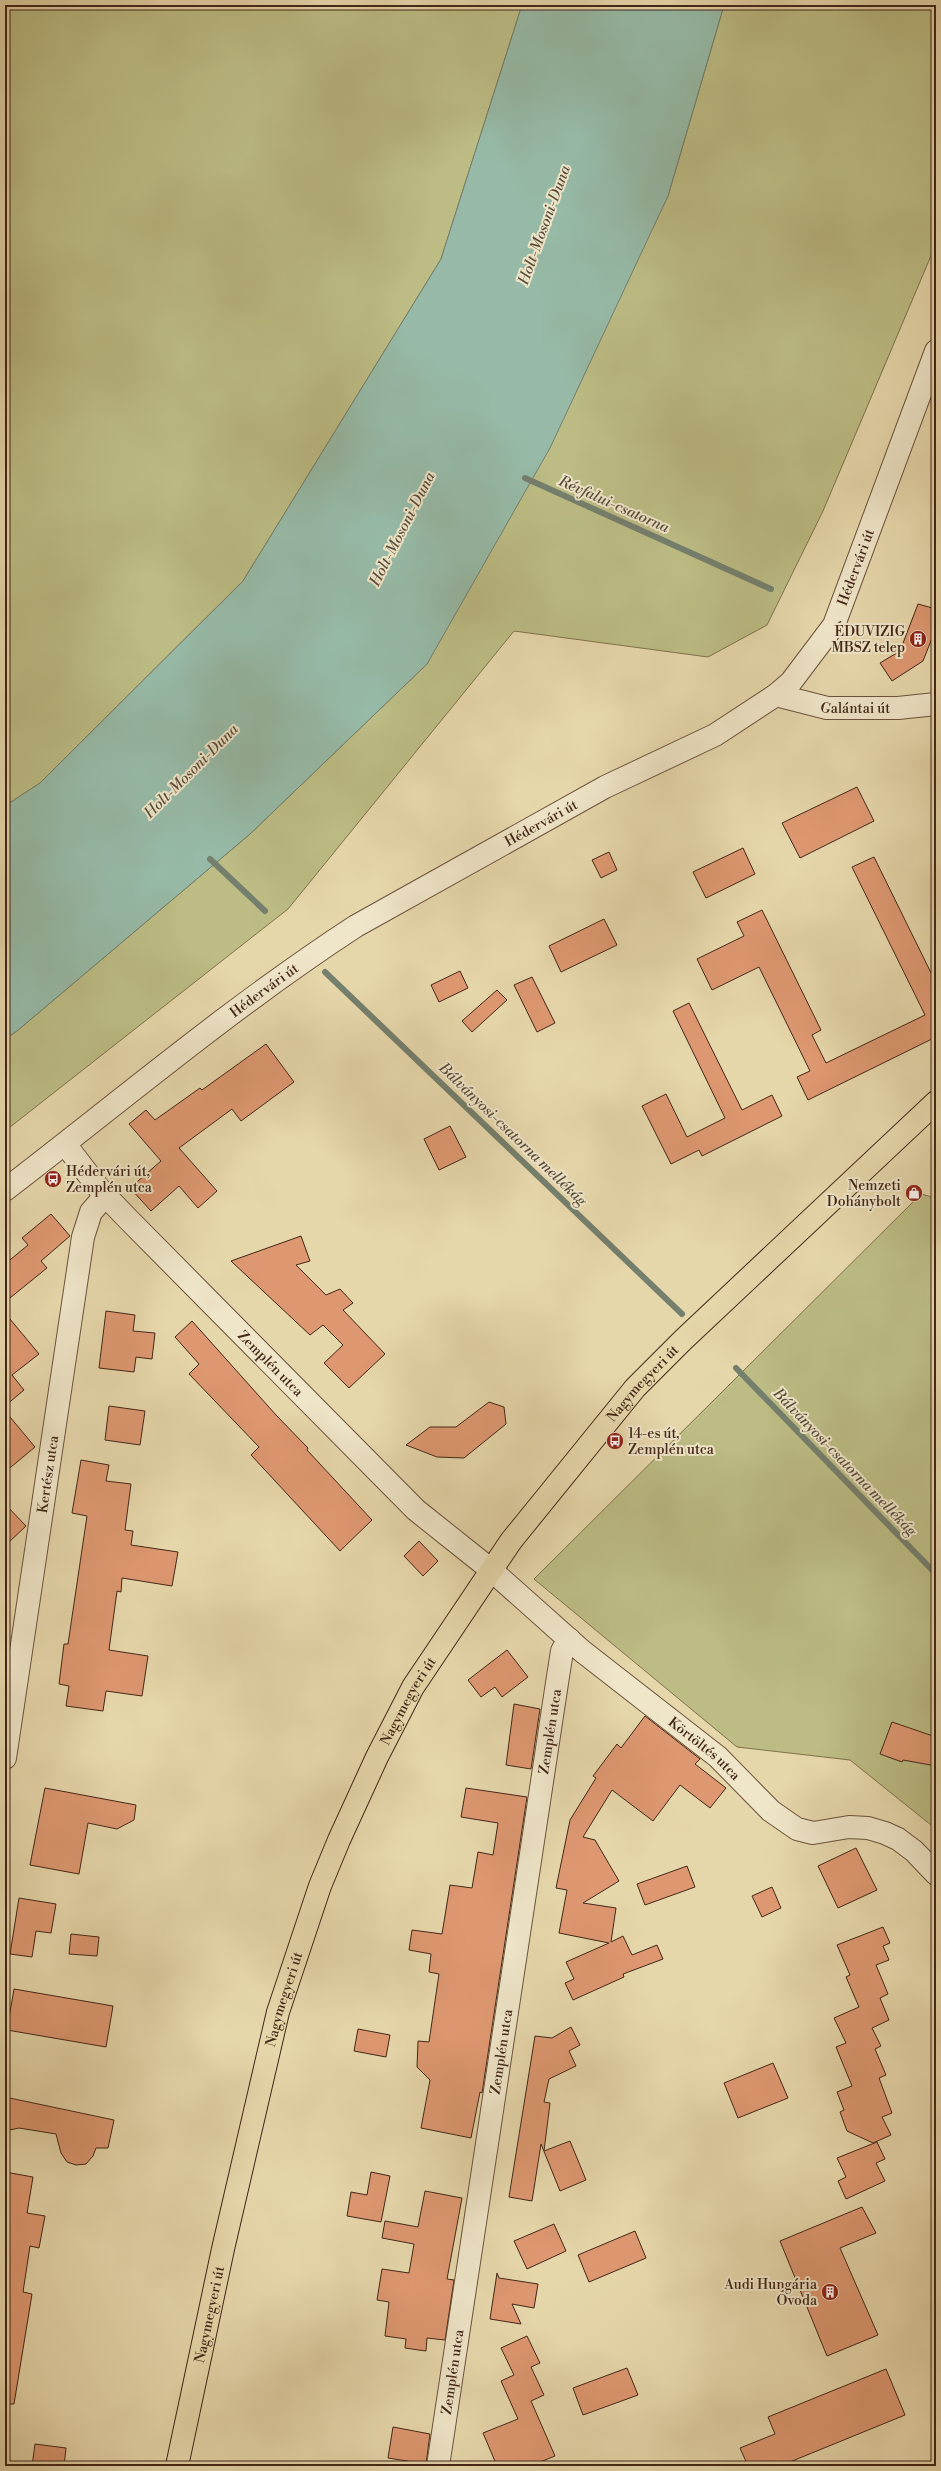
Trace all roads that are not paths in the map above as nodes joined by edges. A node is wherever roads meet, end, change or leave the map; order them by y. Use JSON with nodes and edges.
{"nodes":[{"id":1,"x":936,"y":351,"type":"edge"},
{"id":2,"x":776,"y":695,"type":"junction"},
{"id":3,"x":936,"y":704,"type":"edge"},
{"id":4,"x":936,"y":1102,"type":"edge"},
{"id":5,"x":65,"y":1144,"type":"junction"},
{"id":6,"x":5,"y":1190,"type":"edge"},
{"id":7,"x":105,"y":1196,"type":"junction"},
{"id":8,"x":490,"y":1569,"type":"junction"},
{"id":9,"x":24,"y":1627,"type":"junction"},
{"id":10,"x":570,"y":1639,"type":"junction"},
{"id":11,"x":5,"y":1641,"type":"edge"},
{"id":12,"x":5,"y":1758,"type":"edge"},
{"id":13,"x":936,"y":1874,"type":"edge"},
{"id":14,"x":177,"y":2466,"type":"edge"},
{"id":15,"x":438,"y":2466,"type":"edge"}],
"edges":[{"from":1,"to":2,"type":"street","name":"Hédervári út"},
{"from":2,"to":3,"type":"street","name":"Galántai út"},
{"from":2,"to":5,"type":"street","name":"Hédervári út"},
{"from":4,"to":8,"type":"main road","name":"Nagymegyeri út"},
{"from":5,"to":6,"type":"street","name":"Hédervári út"},
{"from":5,"to":7,"type":"street","name":"Zemplén utca"},
{"from":7,"to":8,"type":"street","name":"Zemplén utca"},
{"from":7,"to":9,"type":"street","name":"Kertész utca"},
{"from":8,"to":10,"type":"street","name":"Körtöltés utca"},
{"from":8,"to":14,"type":"main road","name":"Nagymegyeri út"},
{"from":9,"to":11,"type":"street"},
{"from":9,"to":12,"type":"street","name":"Kertész utca"},
{"from":10,"to":13,"type":"street","name":"Körtöltés utca"},
{"from":10,"to":15,"type":"street","name":"Zemplén utca"}]}
